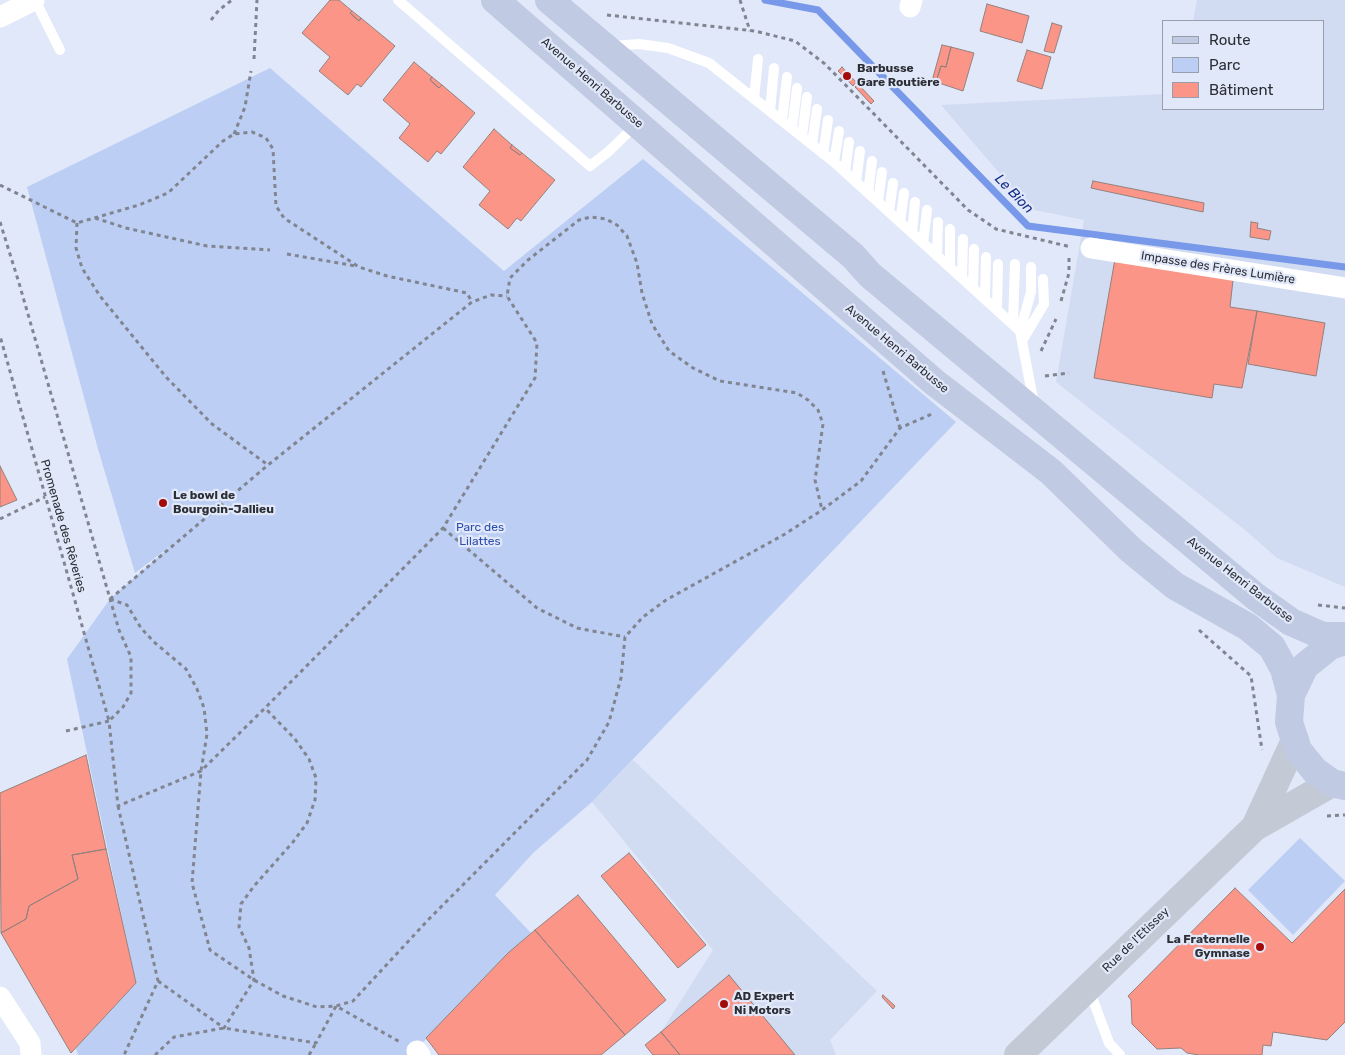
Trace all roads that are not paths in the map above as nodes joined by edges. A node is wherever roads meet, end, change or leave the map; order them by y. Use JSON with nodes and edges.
{"nodes":[{"id":1,"x":35,"y":0,"type":"edge"},
{"id":2,"x":398,"y":0,"type":"edge"},
{"id":3,"x":495,"y":0,"type":"edge"},
{"id":4,"x":550,"y":0,"type":"edge"},
{"id":5,"x":0,"y":18,"type":"edge"},
{"id":6,"x":604,"y":46,"type":"junction"},
{"id":7,"x":60,"y":50,"type":"dead end"},
{"id":8,"x":758,"y":59,"type":"dead end"},
{"id":9,"x":774,"y":68,"type":"dead end"},
{"id":10,"x":787,"y":78,"type":"dead end"},
{"id":11,"x":797,"y":88,"type":"dead end"},
{"id":12,"x":808,"y":97,"type":"dead end"},
{"id":13,"x":754,"y":99,"type":"junction"},
{"id":14,"x":817,"y":109,"type":"dead end"},
{"id":15,"x":770,"y":111,"type":"junction"},
{"id":16,"x":828,"y":120,"type":"dead end"},
{"id":17,"x":782,"y":121,"type":"junction"},
{"id":18,"x":638,"y":123,"type":"junction"},
{"id":19,"x":792,"y":129,"type":"junction"},
{"id":20,"x":839,"y":131,"type":"dead end"},
{"id":21,"x":802,"y":137,"type":"junction"},
{"id":22,"x":849,"y":142,"type":"dead end"},
{"id":23,"x":812,"y":144,"type":"junction"},
{"id":24,"x":860,"y":152,"type":"dead end"},
{"id":25,"x":823,"y":154,"type":"junction"},
{"id":26,"x":872,"y":161,"type":"dead end"},
{"id":27,"x":834,"y":162,"type":"junction"},
{"id":28,"x":845,"y":172,"type":"junction"},
{"id":29,"x":882,"y":172,"type":"dead end"},
{"id":30,"x":856,"y":182,"type":"junction"},
{"id":31,"x":893,"y":183,"type":"dead end"},
{"id":32,"x":868,"y":193,"type":"junction"},
{"id":33,"x":904,"y":193,"type":"dead end"},
{"id":34,"x":878,"y":202,"type":"junction"},
{"id":35,"x":915,"y":202,"type":"dead end"},
{"id":36,"x":927,"y":210,"type":"dead end"},
{"id":37,"x":889,"y":212,"type":"junction"},
{"id":38,"x":900,"y":222,"type":"junction"},
{"id":39,"x":938,"y":222,"type":"dead end"},
{"id":40,"x":950,"y":229,"type":"dead end"},
{"id":41,"x":912,"y":233,"type":"junction"},
{"id":42,"x":963,"y":239,"type":"dead end"},
{"id":43,"x":924,"y":243,"type":"junction"},
{"id":44,"x":1092,"y":248,"type":"road end"},
{"id":45,"x":974,"y":249,"type":"dead end"},
{"id":46,"x":938,"y":256,"type":"junction"},
{"id":47,"x":986,"y":257,"type":"dead end"},
{"id":48,"x":998,"y":264,"type":"dead end"},
{"id":49,"x":1015,"y":264,"type":"dead end"},
{"id":50,"x":950,"y":267,"type":"junction"},
{"id":51,"x":1031,"y":267,"type":"dead end"},
{"id":52,"x":962,"y":278,"type":"junction"},
{"id":53,"x":1043,"y":279,"type":"dead end"},
{"id":54,"x":973,"y":288,"type":"junction"},
{"id":55,"x":1345,"y":288,"type":"edge"},
{"id":56,"x":985,"y":298,"type":"junction"},
{"id":57,"x":997,"y":309,"type":"junction"},
{"id":58,"x":1017,"y":327,"type":"junction"},
{"id":59,"x":1022,"y":341,"type":"junction"},
{"id":60,"x":1036,"y":412,"type":"junction"},
{"id":61,"x":1345,"y":636,"type":"edge"},
{"id":62,"x":1345,"y":641,"type":"edge"},
{"id":63,"x":1291,"y":696,"type":"junction"},
{"id":64,"x":1295,"y":740,"type":"junction"},
{"id":65,"x":1339,"y":784,"type":"edge"},
{"id":66,"x":1282,"y":796,"type":"junction"},
{"id":67,"x":1088,"y":986,"type":"junction"},
{"id":68,"x":0,"y":997,"type":"edge"},
{"id":69,"x":31,"y":1055,"type":"edge"},
{"id":70,"x":1018,"y":1055,"type":"edge"},
{"id":71,"x":1120,"y":1055,"type":"edge"}],
"edges":[{"from":1,"to":5,"type":"street"},
{"from":1,"to":7,"type":"lane"},
{"from":2,"to":18,"type":"lane"},
{"from":3,"to":18,"type":"main road","name":"Avenue Henri Barbusse"},
{"from":4,"to":6,"type":"main road","name":"Avenue Henri Barbusse"},
{"from":6,"to":13,"type":"lane"},
{"from":6,"to":60,"type":"main road","name":"Avenue Henri Barbusse"},
{"from":8,"to":13,"type":"lane"},
{"from":9,"to":15,"type":"lane"},
{"from":10,"to":17,"type":"lane"},
{"from":11,"to":19,"type":"lane"},
{"from":12,"to":21,"type":"lane"},
{"from":13,"to":15,"type":"lane"},
{"from":14,"to":23,"type":"lane"},
{"from":15,"to":17,"type":"lane"},
{"from":16,"to":25,"type":"lane"},
{"from":17,"to":19,"type":"lane"},
{"from":18,"to":63,"type":"main road","name":"Avenue Henri Barbusse"},
{"from":19,"to":21,"type":"lane"},
{"from":20,"to":27,"type":"lane"},
{"from":21,"to":23,"type":"lane"},
{"from":22,"to":28,"type":"lane"},
{"from":23,"to":25,"type":"lane"},
{"from":24,"to":30,"type":"lane"},
{"from":25,"to":27,"type":"lane"},
{"from":26,"to":32,"type":"lane"},
{"from":27,"to":28,"type":"lane"},
{"from":28,"to":30,"type":"lane"},
{"from":29,"to":34,"type":"lane"},
{"from":30,"to":32,"type":"lane"},
{"from":31,"to":37,"type":"lane"},
{"from":32,"to":34,"type":"lane"},
{"from":33,"to":38,"type":"lane"},
{"from":34,"to":37,"type":"lane"},
{"from":35,"to":41,"type":"lane"},
{"from":36,"to":43,"type":"lane"},
{"from":37,"to":38,"type":"lane"},
{"from":38,"to":41,"type":"lane"},
{"from":39,"to":46,"type":"lane"},
{"from":40,"to":50,"type":"lane"},
{"from":41,"to":43,"type":"lane"},
{"from":42,"to":52,"type":"lane"},
{"from":43,"to":46,"type":"lane"},
{"from":44,"to":55,"type":"street","name":"Impasse des Frères Lumière"},
{"from":45,"to":54,"type":"lane"},
{"from":46,"to":50,"type":"lane"},
{"from":47,"to":56,"type":"lane"},
{"from":48,"to":57,"type":"lane"},
{"from":49,"to":58,"type":"lane"},
{"from":50,"to":52,"type":"lane"},
{"from":51,"to":58,"type":"lane"},
{"from":52,"to":54,"type":"lane"},
{"from":53,"to":59,"type":"lane"},
{"from":54,"to":56,"type":"lane"},
{"from":56,"to":57,"type":"lane"},
{"from":57,"to":58,"type":"lane"},
{"from":58,"to":59,"type":"lane"},
{"from":59,"to":60,"type":"lane"},
{"from":60,"to":61,"type":"main road","name":"Avenue Henri Barbusse"},
{"from":62,"to":63,"type":"main road"},
{"from":63,"to":64,"type":"main road"},
{"from":64,"to":65,"type":"main road"},
{"from":64,"to":66,"type":"street"},
{"from":65,"to":66,"type":"street","name":"Rue de l'Etissey"},
{"from":66,"to":67,"type":"street","name":"Rue de l'Etissey"},
{"from":67,"to":70,"type":"street","name":"Rue de l'Etissey"},
{"from":67,"to":71,"type":"lane"},
{"from":68,"to":69,"type":"street"}]}
